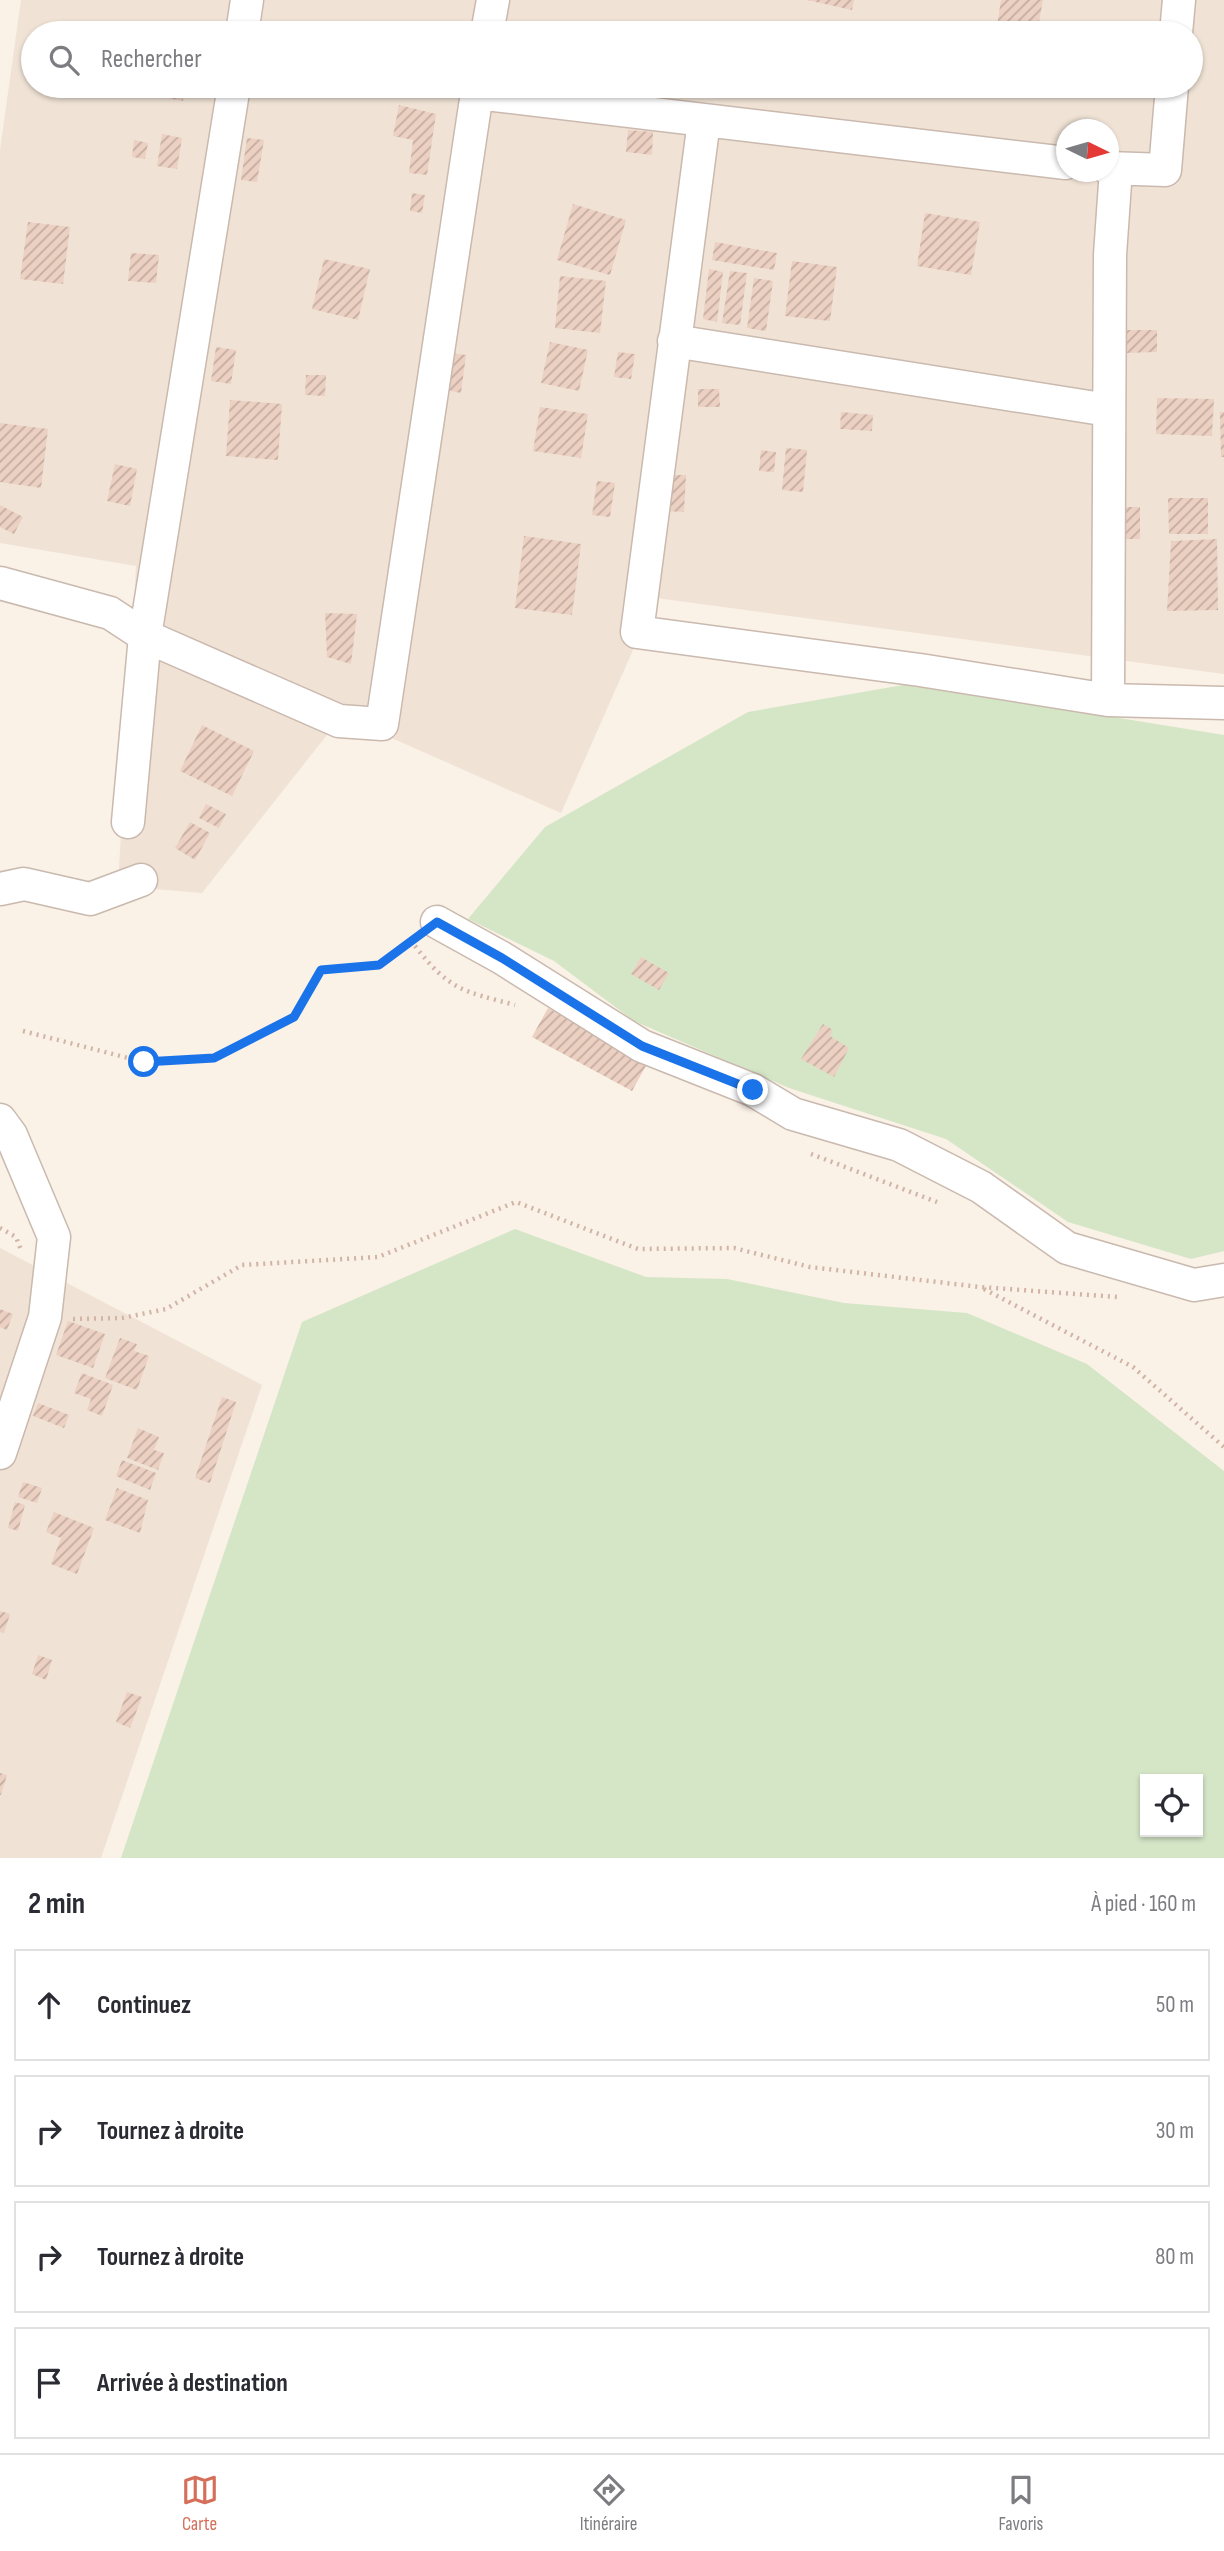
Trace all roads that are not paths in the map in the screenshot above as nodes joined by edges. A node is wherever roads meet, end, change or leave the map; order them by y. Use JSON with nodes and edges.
{"nodes":[{"id":1,"x":247,"y":0,"type":"edge"},
{"id":2,"x":493,"y":0,"type":"edge"},
{"id":3,"x":1179,"y":0,"type":"edge"},
{"id":4,"x":244,"y":21,"type":"edge"},
{"id":5,"x":489,"y":21,"type":"edge"},
{"id":6,"x":1177,"y":21,"type":"edge"},
{"id":7,"x":232,"y":98,"type":"edge"},
{"id":8,"x":477,"y":98,"type":"edge"},
{"id":9,"x":536,"y":98,"type":"edge"},
{"id":10,"x":1171,"y":98,"type":"edge"},
{"id":11,"x":704,"y":121,"type":"junction"},
{"id":12,"x":1056,"y":162,"type":"edge"},
{"id":13,"x":1119,"y":169,"type":"edge"},
{"id":14,"x":1112,"y":182,"type":"edge"},
{"id":15,"x":674,"y":341,"type":"junction"},
{"id":16,"x":1108,"y":410,"type":"junction"},
{"id":17,"x":0,"y":583,"type":"edge"},
{"id":18,"x":145,"y":636,"type":"junction"},
{"id":19,"x":1108,"y":700,"type":"junction"},
{"id":20,"x":1224,"y":703,"type":"edge"},
{"id":21,"x":128,"y":822,"type":"dead end"},
{"id":22,"x":141,"y":880,"type":"dead end"},
{"id":23,"x":0,"y":889,"type":"edge"},
{"id":24,"x":437,"y":922,"type":"road end"},
{"id":25,"x":0,"y":1119,"type":"edge"},
{"id":26,"x":1224,"y":1280,"type":"edge"},
{"id":27,"x":0,"y":1453,"type":"edge"}],
"edges":[{"from":1,"to":4,"type":"street"},
{"from":2,"to":5,"type":"street"},
{"from":3,"to":6,"type":"street"},
{"from":7,"to":18,"type":"street"},
{"from":8,"to":18,"type":"street"},
{"from":9,"to":11,"type":"street"},
{"from":10,"to":13,"type":"street"},
{"from":11,"to":12,"type":"street"},
{"from":11,"to":15,"type":"street"},
{"from":14,"to":16,"type":"street"},
{"from":15,"to":16,"type":"street"},
{"from":15,"to":19,"type":"street"},
{"from":16,"to":19,"type":"street"},
{"from":17,"to":18,"type":"street"},
{"from":18,"to":21,"type":"street"},
{"from":19,"to":20,"type":"street"},
{"from":22,"to":23,"type":"street"},
{"from":24,"to":26,"type":"street"},
{"from":25,"to":27,"type":"street"}]}
